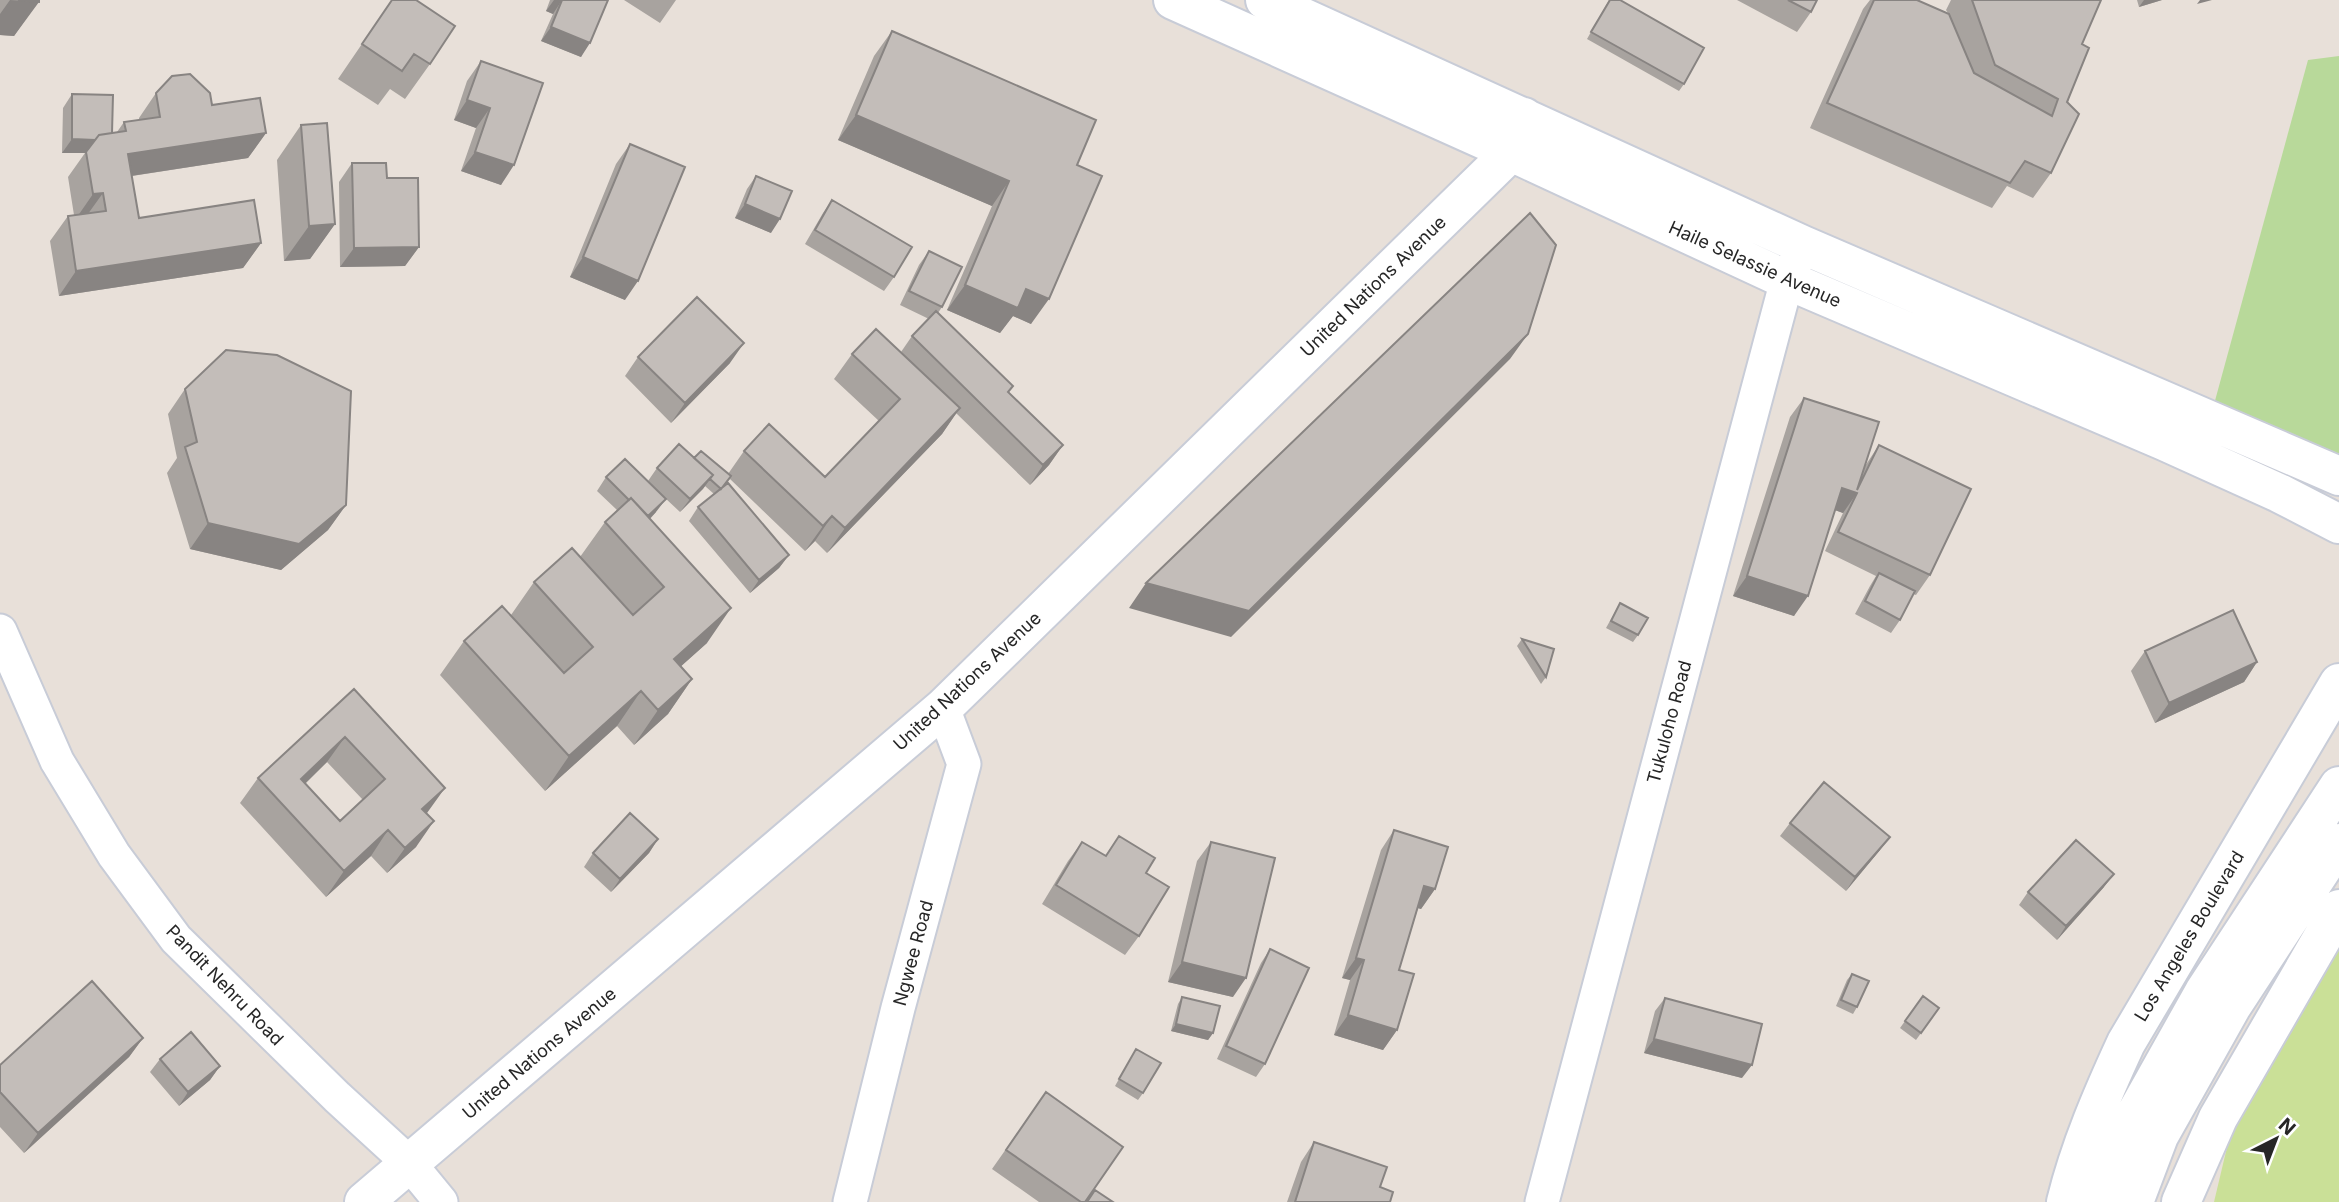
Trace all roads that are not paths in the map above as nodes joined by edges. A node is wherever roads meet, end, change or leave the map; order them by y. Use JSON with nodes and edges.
{"nodes":[{"id":1,"x":1173,"y":0,"type":"edge"},
{"id":2,"x":1265,"y":0,"type":"edge"},
{"id":3,"x":1524,"y":117,"type":"junction"},
{"id":4,"x":1511,"y":152,"type":"junction"},
{"id":5,"x":1803,"y":245,"type":"junction"},
{"id":6,"x":1787,"y":280,"type":"junction"},
{"id":7,"x":2339,"y":475,"type":"edge"},
{"id":8,"x":2339,"y":524,"type":"edge"},
{"id":9,"x":0,"y":631,"type":"edge"},
{"id":10,"x":2339,"y":683,"type":"edge"},
{"id":11,"x":943,"y":708,"type":"junction"},
{"id":12,"x":2339,"y":786,"type":"edge"},
{"id":13,"x":2339,"y":843,"type":"edge"},
{"id":14,"x":2339,"y":909,"type":"edge"},
{"id":15,"x":409,"y":1163,"type":"junction"},
{"id":16,"x":364,"y":1202,"type":"edge"},
{"id":17,"x":441,"y":1202,"type":"edge"},
{"id":18,"x":850,"y":1202,"type":"edge"},
{"id":19,"x":1542,"y":1202,"type":"edge"},
{"id":20,"x":2066,"y":1202,"type":"edge"},
{"id":21,"x":2101,"y":1202,"type":"edge"},
{"id":22,"x":2134,"y":1202,"type":"edge"},
{"id":23,"x":2181,"y":1202,"type":"edge"}],
"edges":[{"from":1,"to":4,"type":"main road","name":"Haile Selassie Avenue"},
{"from":2,"to":3,"type":"main road","name":"Haile Selassie Avenue"},
{"from":3,"to":4,"type":"main road","name":"United Nations Avenue"},
{"from":3,"to":5,"type":"main road","name":"Haile Selassie Avenue"},
{"from":4,"to":6,"type":"main road","name":"Haile Selassie Avenue"},
{"from":4,"to":11,"type":"main road","name":"United Nations Avenue"},
{"from":5,"to":6,"type":"street","name":"Tukuloho Road"},
{"from":5,"to":7,"type":"main road","name":"Haile Selassie Avenue"},
{"from":6,"to":8,"type":"main road","name":"Haile Selassie Avenue"},
{"from":6,"to":19,"type":"street","name":"Tukuloho Road"},
{"from":9,"to":15,"type":"street","name":"Pandit Nehru Road"},
{"from":10,"to":20,"type":"main road","name":"Los Angeles Boulevard"},
{"from":11,"to":15,"type":"main road","name":"United Nations Avenue"},
{"from":11,"to":18,"type":"street","name":"Ngwee Road"},
{"from":12,"to":21,"type":"main road"},
{"from":13,"to":22,"type":"main road"},
{"from":14,"to":23,"type":"main road"},
{"from":15,"to":16,"type":"main road","name":"United Nations Avenue"},
{"from":15,"to":17,"type":"street","name":"Pandit Nehru Road"}]}
